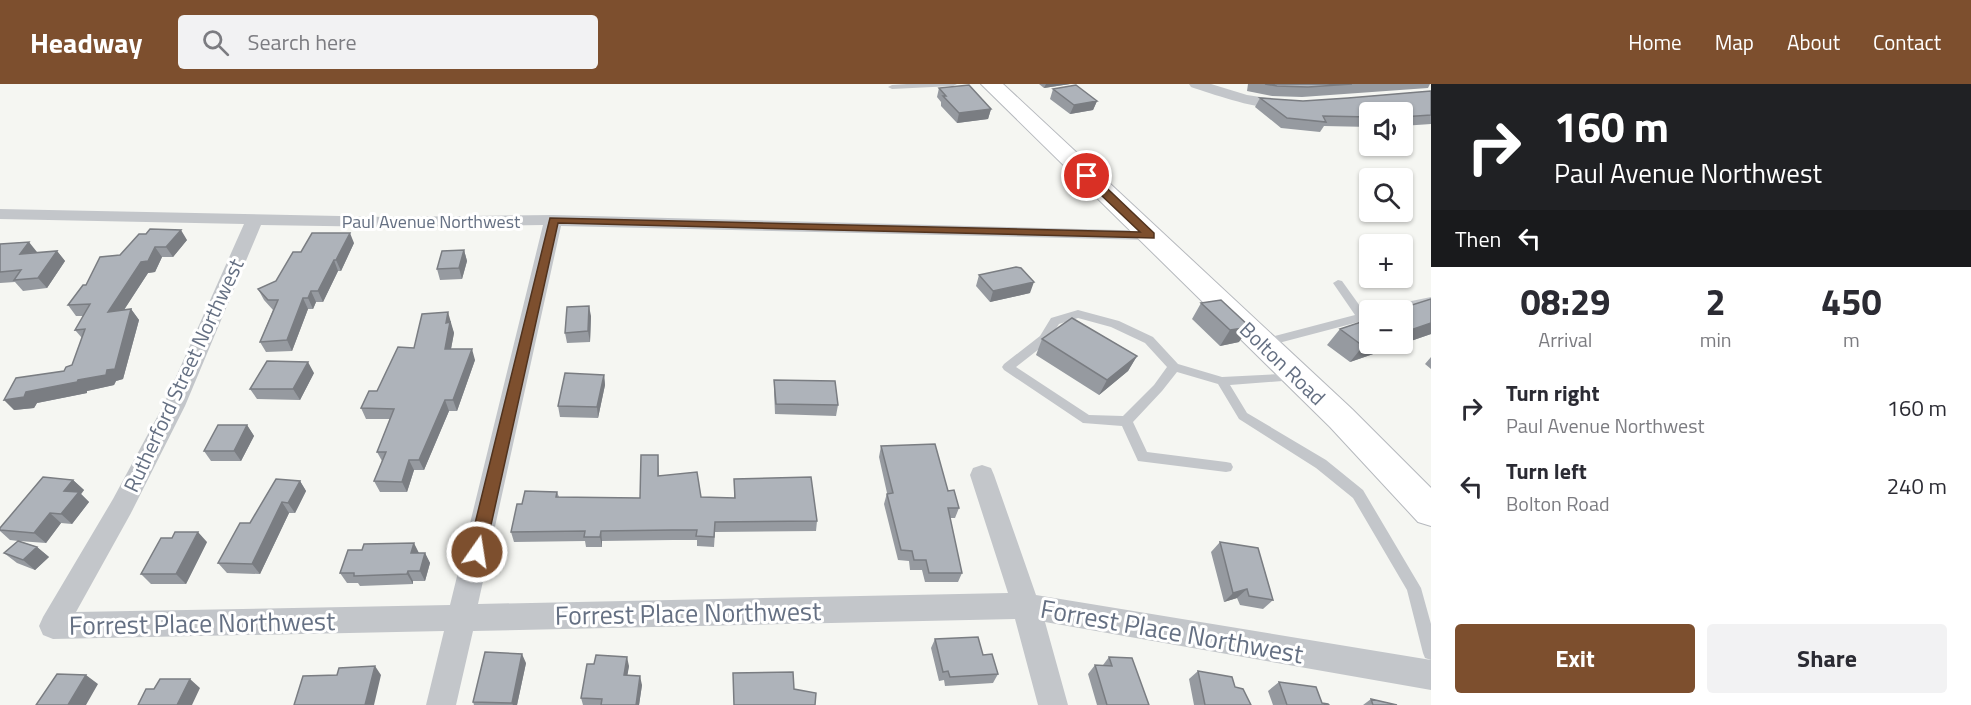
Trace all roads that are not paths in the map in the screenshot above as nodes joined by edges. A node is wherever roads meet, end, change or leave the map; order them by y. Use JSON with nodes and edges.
{"nodes":[{"id":1,"x":953,"y":84,"type":"edge"},
{"id":2,"x":991,"y":84,"type":"edge"},
{"id":3,"x":1196,"y":84,"type":"edge"},
{"id":4,"x":892,"y":87,"type":"dead end"},
{"id":5,"x":1306,"y":105,"type":"edge"},
{"id":6,"x":0,"y":214,"type":"edge"},
{"id":7,"x":554,"y":220,"type":"junction"},
{"id":8,"x":254,"y":221,"type":"junction"},
{"id":9,"x":1150,"y":235,"type":"junction"},
{"id":10,"x":1338,"y":283,"type":"dead end"},
{"id":11,"x":1431,"y":300,"type":"edge"},
{"id":12,"x":1413,"y":304,"type":"edge"},
{"id":13,"x":1359,"y":308,"type":"edge"},
{"id":14,"x":1359,"y":318,"type":"edge"},
{"id":15,"x":1263,"y":343,"type":"junction"},
{"id":16,"x":1174,"y":367,"type":"junction"},
{"id":17,"x":1297,"y":376,"type":"junction"},
{"id":18,"x":1222,"y":381,"type":"junction"},
{"id":19,"x":1341,"y":418,"type":"junction"},
{"id":20,"x":1126,"y":421,"type":"junction"},
{"id":21,"x":1386,"y":464,"type":"junction"},
{"id":22,"x":1226,"y":467,"type":"dead end"},
{"id":23,"x":982,"y":475,"type":"dead end"},
{"id":24,"x":1431,"y":483,"type":"edge"},
{"id":25,"x":1431,"y":500,"type":"edge"},
{"id":26,"x":1431,"y":511,"type":"edge"},
{"id":27,"x":110,"y":528,"type":"joint"},
{"id":28,"x":1026,"y":606,"type":"junction"},
{"id":29,"x":461,"y":618,"type":"junction"},
{"id":30,"x":1431,"y":653,"type":"edge"},
{"id":31,"x":1431,"y":675,"type":"edge"},
{"id":32,"x":441,"y":705,"type":"edge"},
{"id":33,"x":1053,"y":705,"type":"edge"}],
"edges":[{"from":1,"to":4,"type":"lane"},
{"from":2,"to":9,"type":"street","name":"Bolton Road"},
{"from":3,"to":5,"type":"street"},
{"from":6,"to":8,"type":"street","name":"Paul Avenue Northwest"},
{"from":7,"to":8,"type":"street","name":"Paul Avenue Northwest"},
{"from":7,"to":9,"type":"street","name":"Paul Avenue Northwest"},
{"from":7,"to":29,"type":"street"},
{"from":8,"to":27,"type":"street","name":"Rutherford Street Northwest"},
{"from":9,"to":15,"type":"street","name":"Bolton Road"},
{"from":10,"to":13,"type":"lane"},
{"from":11,"to":12,"type":"lane"},
{"from":14,"to":15,"type":"lane"},
{"from":15,"to":17,"type":"street","name":"Bolton Road"},
{"from":16,"to":18,"type":"lane"},
{"from":16,"to":20,"type":"lane"},
{"from":16,"to":20,"type":"lane"},
{"from":17,"to":18,"type":"lane"},
{"from":17,"to":19,"type":"street","name":"Bolton Road"},
{"from":18,"to":30,"type":"lane"},
{"from":19,"to":21,"type":"street","name":"Bolton Road"},
{"from":19,"to":24,"type":"street","name":"Bolton Road"},
{"from":20,"to":22,"type":"lane"},
{"from":21,"to":25,"type":"street"},
{"from":21,"to":26,"type":"street","name":"Bolton Road"},
{"from":23,"to":28,"type":"street"},
{"from":27,"to":29,"type":"street","name":"Forrest Place Northwest"},
{"from":28,"to":29,"type":"street","name":"Forrest Place Northwest"},
{"from":28,"to":31,"type":"street","name":"Forrest Place Northwest"},
{"from":28,"to":33,"type":"street"},
{"from":29,"to":32,"type":"street"}]}
